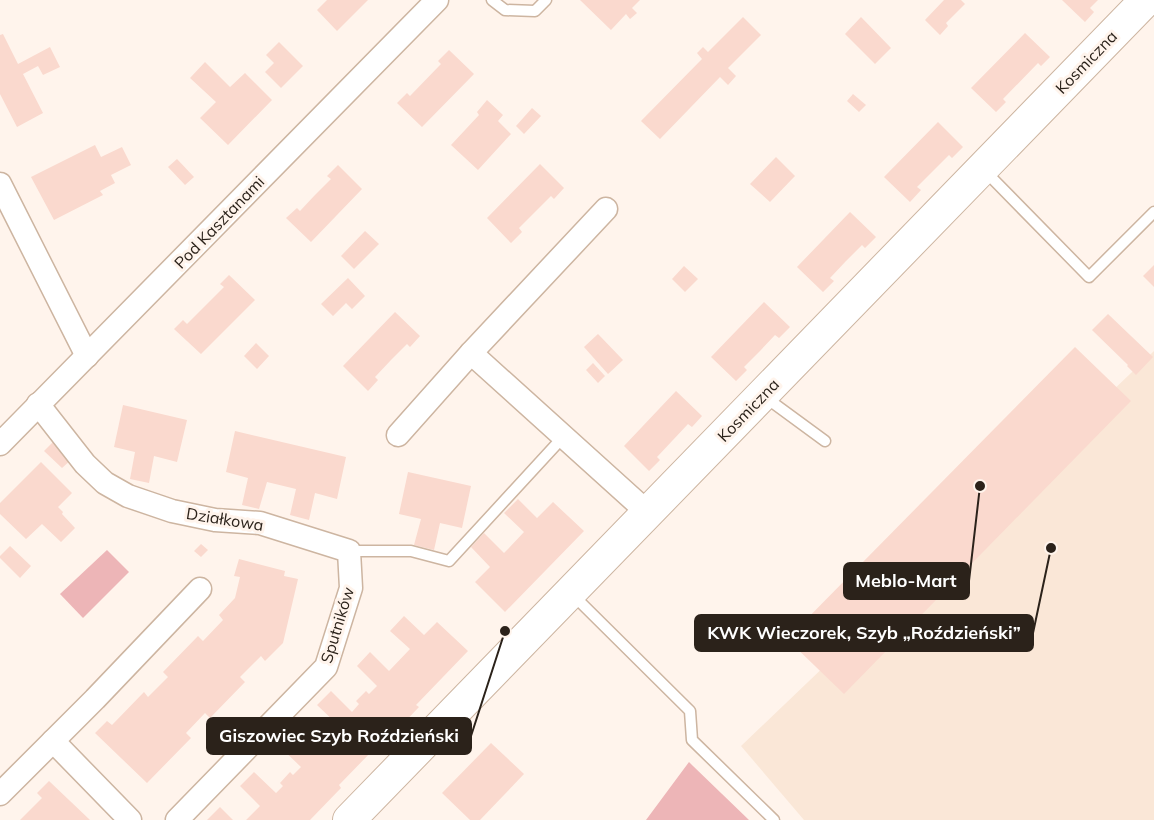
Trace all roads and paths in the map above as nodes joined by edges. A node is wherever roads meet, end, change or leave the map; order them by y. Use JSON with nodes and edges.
{"nodes":[{"id":1,"x":437,"y":0,"type":"edge"},
{"id":2,"x":492,"y":0,"type":"edge"},
{"id":3,"x":546,"y":0,"type":"edge"},
{"id":4,"x":1146,"y":0,"type":"edge"},
{"id":5,"x":982,"y":168,"type":"junction"},
{"id":6,"x":0,"y":184,"type":"edge"},
{"id":7,"x":606,"y":209,"type":"dead end"},
{"id":8,"x":1154,"y":212,"type":"edge"},
{"id":9,"x":471,"y":353,"type":"junction"},
{"id":10,"x":87,"y":356,"type":"junction"},
{"id":11,"x":762,"y":395,"type":"junction"},
{"id":12,"x":38,"y":404,"type":"junction"},
{"id":13,"x":398,"y":435,"type":"dead end"},
{"id":14,"x":564,"y":436,"type":"junction"},
{"id":15,"x":825,"y":441,"type":"dead end"},
{"id":16,"x":0,"y":444,"type":"edge"},
{"id":17,"x":647,"y":514,"type":"junction"},
{"id":18,"x":349,"y":551,"type":"junction"},
{"id":19,"x":200,"y":589,"type":"dead end"},
{"id":20,"x":570,"y":592,"type":"junction"},
{"id":21,"x":53,"y":741,"type":"junction"},
{"id":22,"x":0,"y":794,"type":"edge"},
{"id":23,"x":130,"y":820,"type":"edge"},
{"id":24,"x":177,"y":820,"type":"edge"},
{"id":25,"x":349,"y":820,"type":"edge"},
{"id":26,"x":774,"y":820,"type":"edge"}],
"edges":[{"from":1,"to":10,"type":"street","name":"Pod Kasztanami"},
{"from":2,"to":3,"type":"lane"},
{"from":4,"to":5,"type":"street","name":"Kosmiczna"},
{"from":5,"to":8,"type":"lane"},
{"from":5,"to":11,"type":"street","name":"Kosmiczna"},
{"from":6,"to":10,"type":"street"},
{"from":7,"to":9,"type":"street"},
{"from":9,"to":13,"type":"street"},
{"from":9,"to":14,"type":"street"},
{"from":10,"to":12,"type":"street","name":"Pod Kasztanami"},
{"from":11,"to":15,"type":"lane"},
{"from":11,"to":17,"type":"street","name":"Kosmiczna"},
{"from":12,"to":16,"type":"street","name":"Pod Kasztanami"},
{"from":12,"to":18,"type":"street","name":"Działkowa"},
{"from":14,"to":17,"type":"street"},
{"from":14,"to":18,"type":"lane","name":"Działkowa"},
{"from":17,"to":20,"type":"street","name":"Kosmiczna"},
{"from":18,"to":24,"type":"street","name":"Sputników"},
{"from":19,"to":21,"type":"street"},
{"from":20,"to":25,"type":"street","name":"Kosmiczna"},
{"from":20,"to":26,"type":"lane"},
{"from":21,"to":22,"type":"street"},
{"from":21,"to":23,"type":"street"}]}
